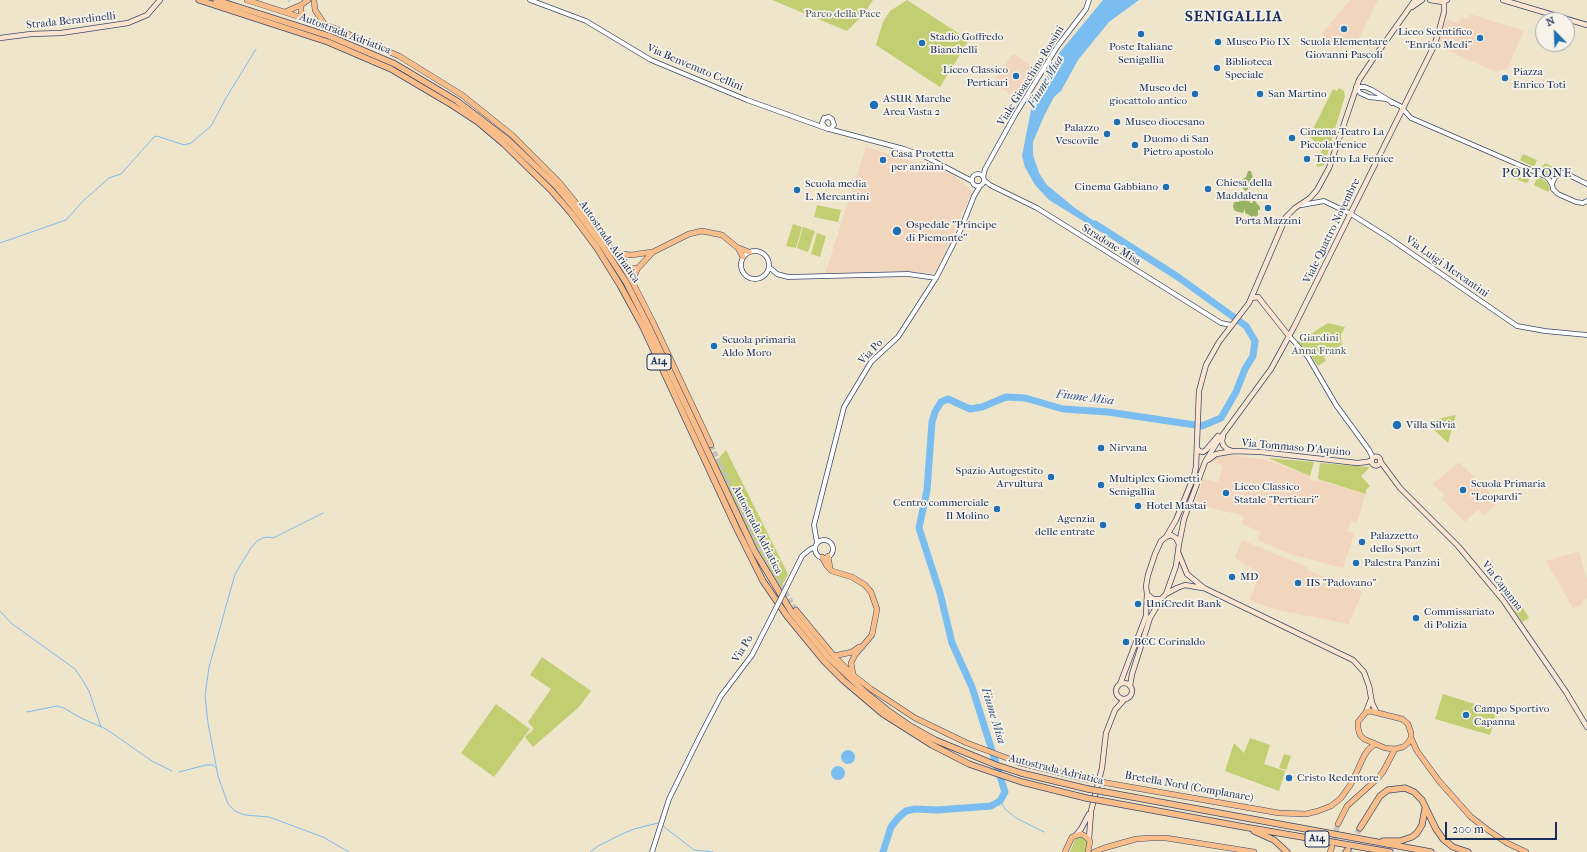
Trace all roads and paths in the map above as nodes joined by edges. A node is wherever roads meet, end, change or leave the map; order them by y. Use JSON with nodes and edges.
{"nodes":[{"id":1,"x":199,"y":0,"type":"edge"},
{"id":2,"x":216,"y":0,"type":"edge"},
{"id":3,"x":247,"y":0,"type":"edge"},
{"id":4,"x":308,"y":0,"type":"edge"},
{"id":5,"x":314,"y":0,"type":"edge"},
{"id":6,"x":530,"y":0,"type":"edge"},
{"id":7,"x":1089,"y":0,"type":"edge"},
{"id":8,"x":1415,"y":0,"type":"edge"},
{"id":9,"x":1422,"y":0,"type":"edge"},
{"id":10,"x":1430,"y":0,"type":"edge"},
{"id":11,"x":1503,"y":0,"type":"edge"},
{"id":12,"x":1446,"y":1,"type":"edge"},
{"id":13,"x":158,"y":2,"type":"edge"},
{"id":14,"x":301,"y":5,"type":"junction"},
{"id":15,"x":1409,"y":9,"type":"junction"},
{"id":16,"x":315,"y":10,"type":"junction"},
{"id":17,"x":284,"y":12,"type":"junction"},
{"id":18,"x":305,"y":18,"type":"junction"},
{"id":19,"x":273,"y":20,"type":"junction"},
{"id":20,"x":283,"y":24,"type":"junction"},
{"id":21,"x":1587,"y":25,"type":"edge"},
{"id":22,"x":326,"y":26,"type":"junction"},
{"id":23,"x":0,"y":38,"type":"edge"},
{"id":24,"x":1356,"y":87,"type":"junction"},
{"id":25,"x":1388,"y":100,"type":"junction"},
{"id":26,"x":1403,"y":109,"type":"junction"},
{"id":27,"x":834,"y":125,"type":"junction"},
{"id":28,"x":825,"y":126,"type":"junction"},
{"id":29,"x":840,"y":132,"type":"junction"},
{"id":30,"x":988,"y":163,"type":"junction"},
{"id":31,"x":958,"y":173,"type":"junction"},
{"id":32,"x":976,"y":175,"type":"junction"},
{"id":33,"x":1547,"y":177,"type":"junction"},
{"id":34,"x":1555,"y":177,"type":"junction"},
{"id":35,"x":984,"y":178,"type":"junction"},
{"id":36,"x":973,"y":183,"type":"junction"},
{"id":37,"x":1552,"y":184,"type":"junction"},
{"id":38,"x":1587,"y":184,"type":"edge"},
{"id":39,"x":981,"y":186,"type":"junction"},
{"id":40,"x":990,"y":186,"type":"junction"},
{"id":41,"x":974,"y":196,"type":"junction"},
{"id":42,"x":1587,"y":201,"type":"edge"},
{"id":43,"x":1301,"y":205,"type":"junction"},
{"id":44,"x":1350,"y":214,"type":"junction"},
{"id":45,"x":738,"y":248,"type":"junction"},
{"id":46,"x":653,"y":252,"type":"junction"},
{"id":47,"x":749,"y":252,"type":"junction"},
{"id":48,"x":613,"y":253,"type":"junction"},
{"id":49,"x":630,"y":255,"type":"junction"},
{"id":50,"x":743,"y":257,"type":"junction"},
{"id":51,"x":623,"y":266,"type":"junction"},
{"id":52,"x":769,"y":267,"type":"junction"},
{"id":53,"x":638,"y":268,"type":"junction"},
{"id":54,"x":766,"y":272,"type":"junction"},
{"id":55,"x":774,"y":273,"type":"junction"},
{"id":56,"x":936,"y":278,"type":"junction"},
{"id":57,"x":633,"y":283,"type":"junction"},
{"id":58,"x":1251,"y":298,"type":"junction"},
{"id":59,"x":1221,"y":324,"type":"junction"},
{"id":60,"x":1231,"y":325,"type":"junction"},
{"id":61,"x":1225,"y":333,"type":"junction"},
{"id":62,"x":1587,"y":335,"type":"edge"},
{"id":63,"x":1289,"y":336,"type":"junction"},
{"id":64,"x":1233,"y":421,"type":"junction"},
{"id":65,"x":1223,"y":434,"type":"junction"},
{"id":66,"x":711,"y":445,"type":"tunnel mouth"},
{"id":67,"x":1197,"y":446,"type":"junction"},
{"id":68,"x":1234,"y":451,"type":"junction"},
{"id":69,"x":1372,"y":459,"type":"junction"},
{"id":70,"x":1205,"y":462,"type":"junction"},
{"id":71,"x":1357,"y":463,"type":"junction"},
{"id":72,"x":1377,"y":464,"type":"junction"},
{"id":73,"x":815,"y":534,"type":"junction"},
{"id":74,"x":1166,"y":537,"type":"junction"},
{"id":75,"x":824,"y":540,"type":"junction"},
{"id":76,"x":1179,"y":544,"type":"junction"},
{"id":77,"x":816,"y":545,"type":"junction"},
{"id":78,"x":1178,"y":552,"type":"junction"},
{"id":79,"x":805,"y":553,"type":"junction"},
{"id":80,"x":816,"y":553,"type":"junction"},
{"id":81,"x":828,"y":556,"type":"junction"},
{"id":82,"x":822,"y":557,"type":"junction"},
{"id":83,"x":830,"y":569,"type":"junction"},
{"id":84,"x":1204,"y":588,"type":"junction"},
{"id":85,"x":1147,"y":594,"type":"junction"},
{"id":86,"x":1166,"y":594,"type":"junction"},
{"id":87,"x":1160,"y":599,"type":"junction"},
{"id":88,"x":796,"y":610,"type":"tunnel mouth"},
{"id":89,"x":865,"y":643,"type":"junction"},
{"id":90,"x":844,"y":655,"type":"junction"},
{"id":91,"x":834,"y":656,"type":"junction"},
{"id":92,"x":851,"y":663,"type":"junction"},
{"id":93,"x":842,"y":665,"type":"junction"},
{"id":94,"x":853,"y":675,"type":"junction"},
{"id":95,"x":1120,"y":684,"type":"junction"},
{"id":96,"x":1130,"y":686,"type":"junction"},
{"id":97,"x":1117,"y":696,"type":"junction"},
{"id":98,"x":1371,"y":699,"type":"junction"},
{"id":99,"x":1124,"y":700,"type":"junction"},
{"id":100,"x":1116,"y":710,"type":"junction"},
{"id":101,"x":1376,"y":711,"type":"junction"},
{"id":102,"x":1366,"y":712,"type":"junction"},
{"id":103,"x":1587,"y":727,"type":"edge"},
{"id":104,"x":1411,"y":738,"type":"junction"},
{"id":105,"x":1364,"y":739,"type":"junction"},
{"id":106,"x":1376,"y":744,"type":"junction"},
{"id":107,"x":1403,"y":747,"type":"junction"},
{"id":108,"x":1385,"y":748,"type":"junction"},
{"id":109,"x":1394,"y":749,"type":"junction"},
{"id":110,"x":1417,"y":751,"type":"junction"},
{"id":111,"x":1364,"y":756,"type":"junction"},
{"id":112,"x":1388,"y":760,"type":"junction"},
{"id":113,"x":1424,"y":806,"type":"junction"},
{"id":114,"x":1091,"y":811,"type":"junction"},
{"id":115,"x":1338,"y":824,"type":"tunnel mouth"},
{"id":116,"x":1244,"y":827,"type":"junction"},
{"id":117,"x":1360,"y":828,"type":"tunnel mouth"},
{"id":118,"x":1076,"y":835,"type":"junction"},
{"id":119,"x":1361,"y":840,"type":"junction"},
{"id":120,"x":1089,"y":841,"type":"junction"},
{"id":121,"x":1104,"y":848,"type":"junction"},
{"id":122,"x":652,"y":852,"type":"edge"},
{"id":123,"x":1065,"y":852,"type":"edge"},
{"id":124,"x":1088,"y":852,"type":"edge"},
{"id":125,"x":1094,"y":852,"type":"edge"},
{"id":126,"x":1254,"y":852,"type":"edge"},
{"id":127,"x":1287,"y":852,"type":"edge"},
{"id":128,"x":1390,"y":852,"type":"edge"},
{"id":129,"x":1431,"y":852,"type":"edge"},
{"id":130,"x":1468,"y":852,"type":"edge"},
{"id":131,"x":1526,"y":852,"type":"edge"}],
"edges":[{"from":1,"to":19,"type":"highway","name":"Autostrada Adriatica","number":"A14"},
{"from":2,"to":19,"type":"highway","name":"Autostrada Adriatica","number":"A14"},
{"from":3,"to":17,"type":"main road"},
{"from":4,"to":14,"type":"main road"},
{"from":5,"to":16,"type":"main road"},
{"from":6,"to":28,"type":"street","name":"Via Benvenuto Cellini"},
{"from":7,"to":30,"type":"street","name":"Viale Gioacchino Rossini"},
{"from":8,"to":15,"type":"main road"},
{"from":9,"to":15,"type":"main road"},
{"from":10,"to":12,"type":"main road"},
{"from":11,"to":21,"type":"main road"},
{"from":12,"to":26,"type":"main road","name":"Viale Quattro Novembre"},
{"from":13,"to":23,"type":"main road","name":"Strada Berardinelli"},
{"from":14,"to":17,"type":"main road"},
{"from":14,"to":18,"type":"main road"},
{"from":15,"to":24,"type":"main road"},
{"from":16,"to":18,"type":"main road"},
{"from":16,"to":22,"type":"main road"},
{"from":17,"to":18,"type":"main road"},
{"from":18,"to":22,"type":"main road"},
{"from":19,"to":20,"type":"highway","name":"Autostrada Adriatica","number":"A14"},
{"from":20,"to":116,"type":"highway","name":"Autostrada Adriatica","number":"A14","bridge":true},
{"from":20,"to":119,"type":"highway","name":"Autostrada Adriatica","number":"A14","bridge":true},
{"from":22,"to":48,"type":"main road"},
{"from":24,"to":25,"type":"street"},
{"from":24,"to":25,"type":"street"},
{"from":24,"to":43,"type":"main road"},
{"from":25,"to":26,"type":"street"},
{"from":26,"to":33,"type":"street"},
{"from":26,"to":44,"type":"main road","name":"Viale Quattro Novembre"},
{"from":27,"to":28,"type":"street"},
{"from":27,"to":28,"type":"street"},
{"from":27,"to":29,"type":"street"},
{"from":28,"to":29,"type":"street","name":"Via Benvenuto Cellini"},
{"from":29,"to":31,"type":"street","name":"Via Benvenuto Cellini"},
{"from":30,"to":32,"type":"street","name":"Viale Gioacchino Rossini"},
{"from":30,"to":35,"type":"street","name":"Viale Gioacchino Rossini"},
{"from":31,"to":32,"type":"street","name":"Via Benvenuto Cellini"},
{"from":31,"to":36,"type":"street","name":"Via Benvenuto Cellini"},
{"from":32,"to":35,"type":"street","name":"Via Benvenuto Cellini"},
{"from":32,"to":36,"type":"street","name":"Viale Gioacchino Rossini"},
{"from":33,"to":34,"type":"street"},
{"from":33,"to":37,"type":"street"},
{"from":34,"to":37,"type":"street"},
{"from":34,"to":38,"type":"street"},
{"from":35,"to":39,"type":"street","name":"Viale Gioacchino Rossini"},
{"from":35,"to":40,"type":"street","name":"Stradone Misa"},
{"from":36,"to":39,"type":"street","name":"Via Benvenuto Cellini"},
{"from":36,"to":41,"type":"street","name":"Via Po"},
{"from":37,"to":42,"type":"street"},
{"from":39,"to":40,"type":"street","name":"Stradone Misa"},
{"from":39,"to":41,"type":"street","name":"Via Po"},
{"from":40,"to":59,"type":"street","name":"Stradone Misa"},
{"from":41,"to":56,"type":"street","name":"Via Po"},
{"from":43,"to":44,"type":"street","name":"Via Luigi Mercantini"},
{"from":43,"to":58,"type":"main road"},
{"from":44,"to":62,"type":"street","name":"Via Luigi Mercantini"},
{"from":44,"to":63,"type":"main road","name":"Viale Quattro Novembre"},
{"from":45,"to":46,"type":"main road"},
{"from":45,"to":47,"type":"main road"},
{"from":45,"to":50,"type":"main road"},
{"from":46,"to":49,"type":"main road"},
{"from":46,"to":53,"type":"main road"},
{"from":47,"to":50,"type":"street"},
{"from":47,"to":52,"type":"street"},
{"from":48,"to":49,"type":"main road"},
{"from":48,"to":51,"type":"main road"},
{"from":49,"to":51,"type":"main road"},
{"from":50,"to":54,"type":"street"},
{"from":51,"to":53,"type":"main road"},
{"from":51,"to":57,"type":"main road"},
{"from":52,"to":54,"type":"street"},
{"from":52,"to":55,"type":"street"},
{"from":53,"to":57,"type":"main road"},
{"from":54,"to":55,"type":"street"},
{"from":55,"to":56,"type":"street"},
{"from":56,"to":73,"type":"street","name":"Via Po"},
{"from":57,"to":66,"type":"main road"},
{"from":58,"to":60,"type":"main road"},
{"from":58,"to":63,"type":"main road"},
{"from":59,"to":60,"type":"street","name":"Stradone Misa"},
{"from":59,"to":61,"type":"street"},
{"from":60,"to":61,"type":"main road"},
{"from":61,"to":67,"type":"main road"},
{"from":63,"to":64,"type":"main road","name":"Viale Quattro Novembre"},
{"from":63,"to":69,"type":"street"},
{"from":64,"to":65,"type":"main road"},
{"from":64,"to":67,"type":"main road"},
{"from":65,"to":68,"type":"main road","name":"Via Tommaso D'Aquino"},
{"from":65,"to":70,"type":"main road"},
{"from":67,"to":74,"type":"main road"},
{"from":68,"to":70,"type":"main road","name":"Via Tommaso D'Aquino"},
{"from":68,"to":71,"type":"main road","name":"Via Tommaso D'Aquino"},
{"from":69,"to":71,"type":"main road","name":"Via Tommaso D'Aquino"},
{"from":69,"to":72,"type":"main road"},
{"from":69,"to":72,"type":"main road","name":"Via Capanna"},
{"from":70,"to":76,"type":"main road"},
{"from":71,"to":72,"type":"main road","name":"Via Tommaso D'Aquino"},
{"from":72,"to":103,"type":"main road","name":"Via Capanna"},
{"from":73,"to":75,"type":"street"},
{"from":73,"to":77,"type":"street","name":"Via Po"},
{"from":74,"to":76,"type":"main road"},
{"from":74,"to":85,"type":"main road"},
{"from":75,"to":77,"type":"street","name":"Via Po"},
{"from":75,"to":81,"type":"street"},
{"from":76,"to":78,"type":"main road"},
{"from":77,"to":79,"type":"street","name":"Via Po"},
{"from":77,"to":80,"type":"street","name":"Via Po"},
{"from":78,"to":84,"type":"main road"},
{"from":78,"to":86,"type":"main road"},
{"from":79,"to":80,"type":"street"},
{"from":79,"to":122,"type":"street","name":"Via Po","bridge":true},
{"from":80,"to":82,"type":"street"},
{"from":81,"to":82,"type":"street"},
{"from":81,"to":83,"type":"main road"},
{"from":82,"to":83,"type":"main road"},
{"from":83,"to":89,"type":"main road"},
{"from":84,"to":86,"type":"main road"},
{"from":84,"to":98,"type":"main road"},
{"from":85,"to":87,"type":"main road"},
{"from":85,"to":95,"type":"main road"},
{"from":86,"to":87,"type":"main road"},
{"from":87,"to":96,"type":"main road"},
{"from":88,"to":91,"type":"main road","name":"Bretella Nord (Complanare)"},
{"from":89,"to":90,"type":"main road"},
{"from":89,"to":92,"type":"main road"},
{"from":90,"to":91,"type":"main road"},
{"from":90,"to":93,"type":"main road"},
{"from":91,"to":93,"type":"main road","name":"Bretella Nord (Complanare)"},
{"from":92,"to":93,"type":"main road"},
{"from":92,"to":94,"type":"main road"},
{"from":93,"to":94,"type":"main road","name":"Bretella Nord (Complanare)"},
{"from":94,"to":111,"type":"main road","name":"Bretella Nord (Complanare)","bridge":true},
{"from":95,"to":96,"type":"main road"},
{"from":95,"to":97,"type":"main road"},
{"from":96,"to":99,"type":"main road"},
{"from":97,"to":99,"type":"main road"},
{"from":97,"to":100,"type":"main road"},
{"from":98,"to":101,"type":"main road"},
{"from":98,"to":102,"type":"main road"},
{"from":99,"to":100,"type":"main road"},
{"from":100,"to":114,"type":"main road"},
{"from":101,"to":102,"type":"main road"},
{"from":101,"to":104,"type":"main road"},
{"from":102,"to":105,"type":"main road"},
{"from":104,"to":107,"type":"main road"},
{"from":104,"to":110,"type":"main road"},
{"from":105,"to":106,"type":"main road"},
{"from":105,"to":111,"type":"main road","name":"Bretella Nord (Complanare)"},
{"from":106,"to":108,"type":"main road"},
{"from":106,"to":111,"type":"main road","name":"Bretella Nord (Complanare)"},
{"from":107,"to":109,"type":"main road"},
{"from":107,"to":110,"type":"main road"},
{"from":108,"to":109,"type":"main road"},
{"from":108,"to":112,"type":"main road"},
{"from":109,"to":112,"type":"main road"},
{"from":110,"to":131,"type":"main road"},
{"from":112,"to":115,"type":"main road"},
{"from":113,"to":117,"type":"highway"},
{"from":113,"to":119,"type":"highway"},
{"from":113,"to":130,"type":"highway"},
{"from":114,"to":118,"type":"main road"},
{"from":114,"to":120,"type":"main road"},
{"from":116,"to":127,"type":"highway"},
{"from":116,"to":128,"type":"highway","name":"Autostrada Adriatica","number":"A14"},
{"from":118,"to":120,"type":"main road"},
{"from":118,"to":123,"type":"main road"},
{"from":119,"to":129,"type":"highway","name":"Autostrada Adriatica","number":"A14"},
{"from":120,"to":121,"type":"main road"},
{"from":120,"to":124,"type":"main road"},
{"from":121,"to":125,"type":"main road"},
{"from":121,"to":126,"type":"main road"}]}
